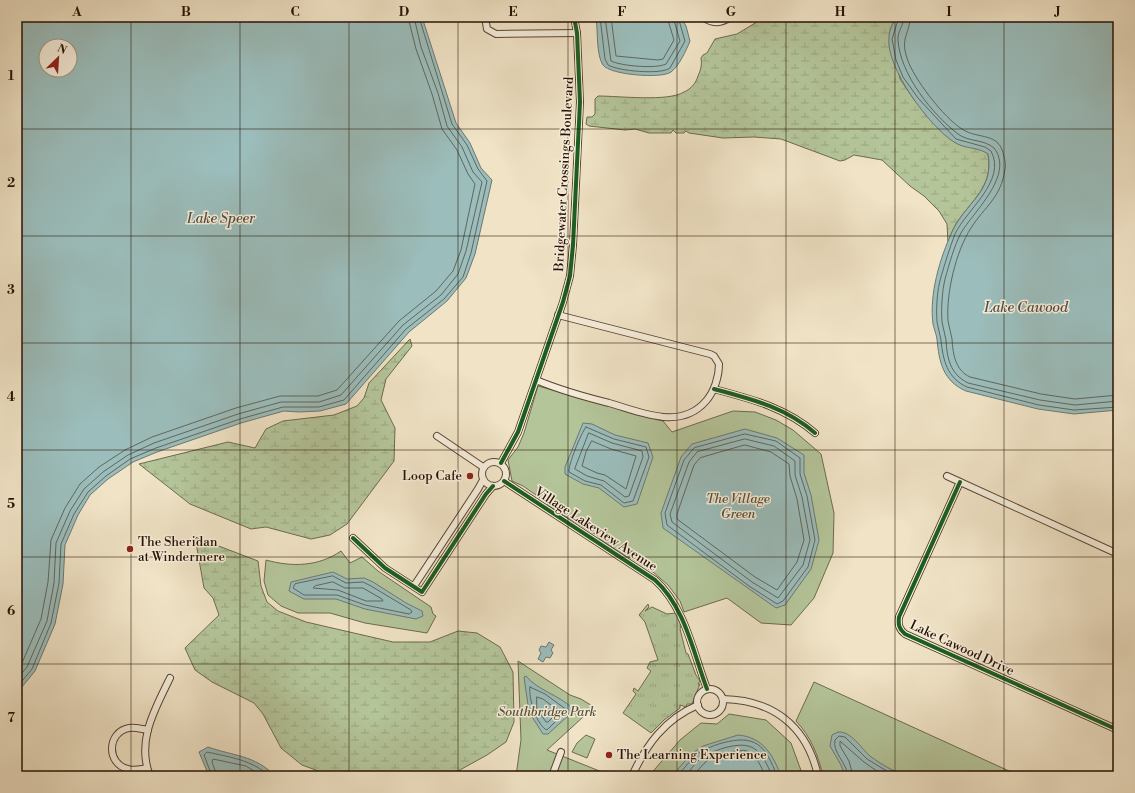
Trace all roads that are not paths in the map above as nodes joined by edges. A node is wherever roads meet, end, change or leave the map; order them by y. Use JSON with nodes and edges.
{"nodes":[{"id":1,"x":485,"y":17,"type":"edge"},
{"id":2,"x":574,"y":17,"type":"edge"},
{"id":3,"x":703,"y":17,"type":"edge"},
{"id":4,"x":731,"y":17,"type":"edge"},
{"id":5,"x":578,"y":33,"type":"junction"},
{"id":6,"x":558,"y":315,"type":"junction"},
{"id":7,"x":536,"y":380,"type":"junction"},
{"id":8,"x":714,"y":389,"type":"junction"},
{"id":9,"x":815,"y":433,"type":"dead end"},
{"id":10,"x":437,"y":436,"type":"dead end"},
{"id":11,"x":501,"y":463,"type":"junction"},
{"id":12,"x":483,"y":467,"type":"junction"},
{"id":13,"x":947,"y":476,"type":"dead end"},
{"id":14,"x":483,"y":480,"type":"junction"},
{"id":15,"x":504,"y":480,"type":"junction"},
{"id":16,"x":960,"y":482,"type":"junction"},
{"id":17,"x":493,"y":486,"type":"junction"},
{"id":18,"x":353,"y":538,"type":"dead end"},
{"id":19,"x":1118,"y":554,"type":"edge"},
{"id":20,"x":414,"y":586,"type":"junction"},
{"id":21,"x":170,"y":678,"type":"dead end"},
{"id":22,"x":707,"y":689,"type":"junction"},
{"id":23,"x":723,"y":699,"type":"junction"},
{"id":24,"x":698,"y":705,"type":"junction"},
{"id":25,"x":148,"y":730,"type":"junction"},
{"id":26,"x":1118,"y":730,"type":"edge"},
{"id":27,"x":561,"y":752,"type":"dead end"},
{"id":28,"x":147,"y":768,"type":"junction"},
{"id":29,"x":150,"y":776,"type":"edge"},
{"id":30,"x":552,"y":776,"type":"edge"},
{"id":31,"x":632,"y":776,"type":"edge"},
{"id":32,"x":818,"y":776,"type":"edge"}],
"edges":[{"from":1,"to":5,"type":"street"},
{"from":2,"to":5,"type":"street","name":"Bridgewater Crossings Boulevard"},
{"from":3,"to":4,"type":"street"},
{"from":5,"to":6,"type":"street","name":"Bridgewater Crossings Boulevard"},
{"from":6,"to":7,"type":"street","name":"Bridgewater Crossings Boulevard"},
{"from":6,"to":8,"type":"street"},
{"from":7,"to":8,"type":"street"},
{"from":7,"to":11,"type":"street","name":"Bridgewater Crossings Boulevard"},
{"from":8,"to":9,"type":"street"},
{"from":10,"to":12,"type":"street"},
{"from":11,"to":12,"type":"street"},
{"from":11,"to":15,"type":"street"},
{"from":12,"to":14,"type":"street"},
{"from":13,"to":16,"type":"street"},
{"from":14,"to":17,"type":"street"},
{"from":14,"to":20,"type":"street"},
{"from":15,"to":17,"type":"street"},
{"from":15,"to":22,"type":"street","name":"Village Lakeview Avenue"},
{"from":16,"to":19,"type":"street"},
{"from":16,"to":26,"type":"street","name":"Lake Cawood Drive"},
{"from":17,"to":20,"type":"street"},
{"from":18,"to":20,"type":"street"},
{"from":21,"to":25,"type":"street"},
{"from":22,"to":23,"type":"street"},
{"from":22,"to":24,"type":"street"},
{"from":23,"to":24,"type":"street"},
{"from":23,"to":32,"type":"street"},
{"from":24,"to":31,"type":"street"},
{"from":25,"to":28,"type":"street"},
{"from":25,"to":28,"type":"street"},
{"from":27,"to":30,"type":"street"},
{"from":28,"to":29,"type":"street"}]}
